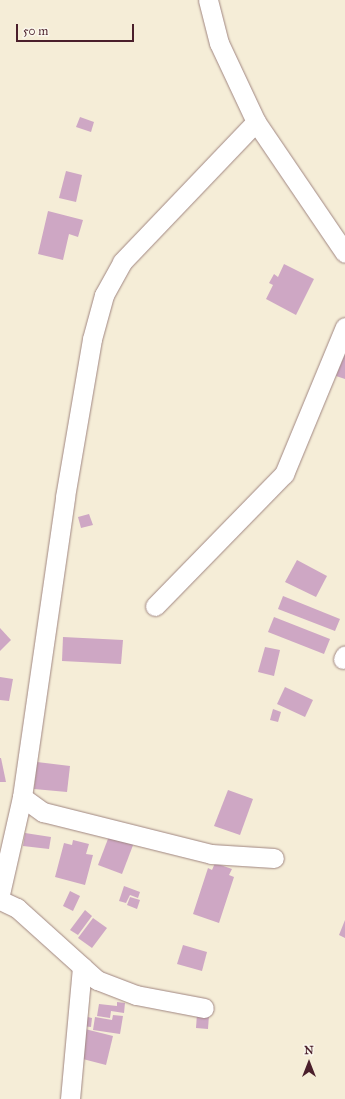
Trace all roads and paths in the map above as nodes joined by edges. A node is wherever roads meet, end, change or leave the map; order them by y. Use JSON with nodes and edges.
{"nodes":[{"id":1,"x":208,"y":0,"type":"edge"},
{"id":2,"x":256,"y":122,"type":"junction"},
{"id":3,"x":345,"y":253,"type":"edge"},
{"id":4,"x":345,"y":327,"type":"edge"},
{"id":5,"x":156,"y":606,"type":"dead end"},
{"id":6,"x":22,"y":797,"type":"junction"},
{"id":7,"x":274,"y":858,"type":"dead end"},
{"id":8,"x":0,"y":894,"type":"edge"},
{"id":9,"x":0,"y":900,"type":"edge"},
{"id":10,"x":82,"y":967,"type":"junction"},
{"id":11,"x":204,"y":1008,"type":"dead end"},
{"id":12,"x":70,"y":1099,"type":"edge"}],
"edges":[{"from":1,"to":2,"type":"street"},
{"from":2,"to":3,"type":"street"},
{"from":2,"to":6,"type":"street"},
{"from":4,"to":5,"type":"street"},
{"from":6,"to":7,"type":"street"},
{"from":6,"to":8,"type":"street"},
{"from":9,"to":10,"type":"street"},
{"from":10,"to":11,"type":"street"},
{"from":10,"to":12,"type":"street"}]}
